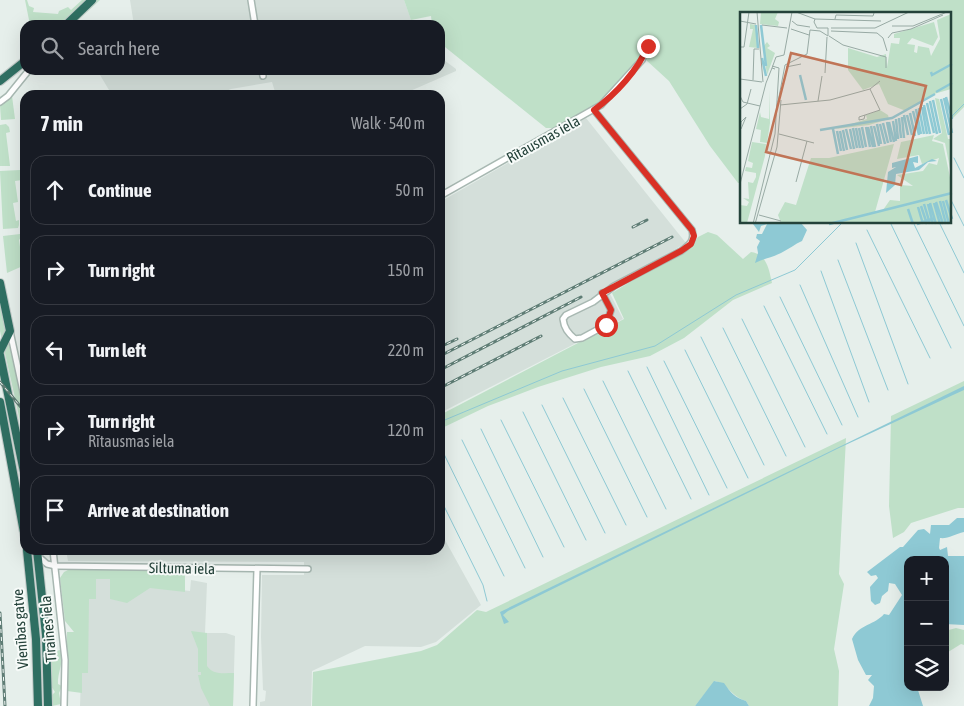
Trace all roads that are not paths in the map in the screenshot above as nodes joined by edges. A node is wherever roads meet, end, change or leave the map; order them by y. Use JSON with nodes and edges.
{"nodes":[{"id":1,"x":92,"y":0,"type":"edge"},
{"id":2,"x":251,"y":0,"type":"edge"},
{"id":3,"x":71,"y":20,"type":"edge"},
{"id":4,"x":255,"y":20,"type":"edge"},
{"id":5,"x":649,"y":41,"type":"dead end"},
{"id":6,"x":20,"y":65,"type":"edge"},
{"id":7,"x":25,"y":75,"type":"edge"},
{"id":8,"x":0,"y":81,"type":"edge"},
{"id":9,"x":0,"y":102,"type":"edge"},
{"id":10,"x":594,"y":110,"type":"junction"},
{"id":11,"x":445,"y":193,"type":"edge"},
{"id":12,"x":0,"y":283,"type":"edge"},
{"id":13,"x":602,"y":293,"type":"junction"},
{"id":14,"x":10,"y":332,"type":"junction"},
{"id":15,"x":0,"y":353,"type":"edge"},
{"id":16,"x":18,"y":371,"type":"joint"},
{"id":17,"x":20,"y":380,"type":"edge"},
{"id":18,"x":0,"y":402,"type":"edge"},
{"id":19,"x":20,"y":452,"type":"edge"},
{"id":20,"x":20,"y":511,"type":"edge"},
{"id":21,"x":28,"y":555,"type":"edge"},
{"id":22,"x":38,"y":555,"type":"edge"},
{"id":23,"x":40,"y":555,"type":"edge"},
{"id":24,"x":54,"y":555,"type":"edge"},
{"id":25,"x":56,"y":566,"type":"junction"},
{"id":26,"x":257,"y":569,"type":"junction"},
{"id":27,"x":308,"y":569,"type":"dead end"},
{"id":28,"x":38,"y":706,"type":"edge"},
{"id":29,"x":48,"y":706,"type":"edge"},
{"id":30,"x":64,"y":706,"type":"edge"},
{"id":31,"x":254,"y":706,"type":"edge"}],
"edges":[{"from":1,"to":3,"type":"highway"},
{"from":2,"to":4,"type":"street"},
{"from":5,"to":10,"type":"street","name":"Rītausmas iela"},
{"from":6,"to":8,"type":"highway"},
{"from":7,"to":9,"type":"street"},
{"from":10,"to":11,"type":"street","name":"Rītausmas iela"},
{"from":10,"to":13,"type":"street"},
{"from":12,"to":14,"type":"highway"},
{"from":13,"to":13,"type":"street"},
{"from":14,"to":15,"type":"highway"},
{"from":14,"to":16,"type":"street"},
{"from":15,"to":19,"type":"highway"},
{"from":16,"to":17,"type":"street"},
{"from":18,"to":20,"type":"highway"},
{"from":21,"to":28,"type":"highway","name":"Vienības gatve"},
{"from":22,"to":29,"type":"highway","name":"Vienības gatve"},
{"from":23,"to":25,"type":"street"},
{"from":24,"to":25,"type":"street","name":"Tīraines iela"},
{"from":25,"to":26,"type":"street","name":"Siltuma iela"},
{"from":25,"to":30,"type":"street","name":"Tīraines iela"},
{"from":26,"to":27,"type":"street","name":"Siltuma iela"},
{"from":26,"to":31,"type":"street"}]}
